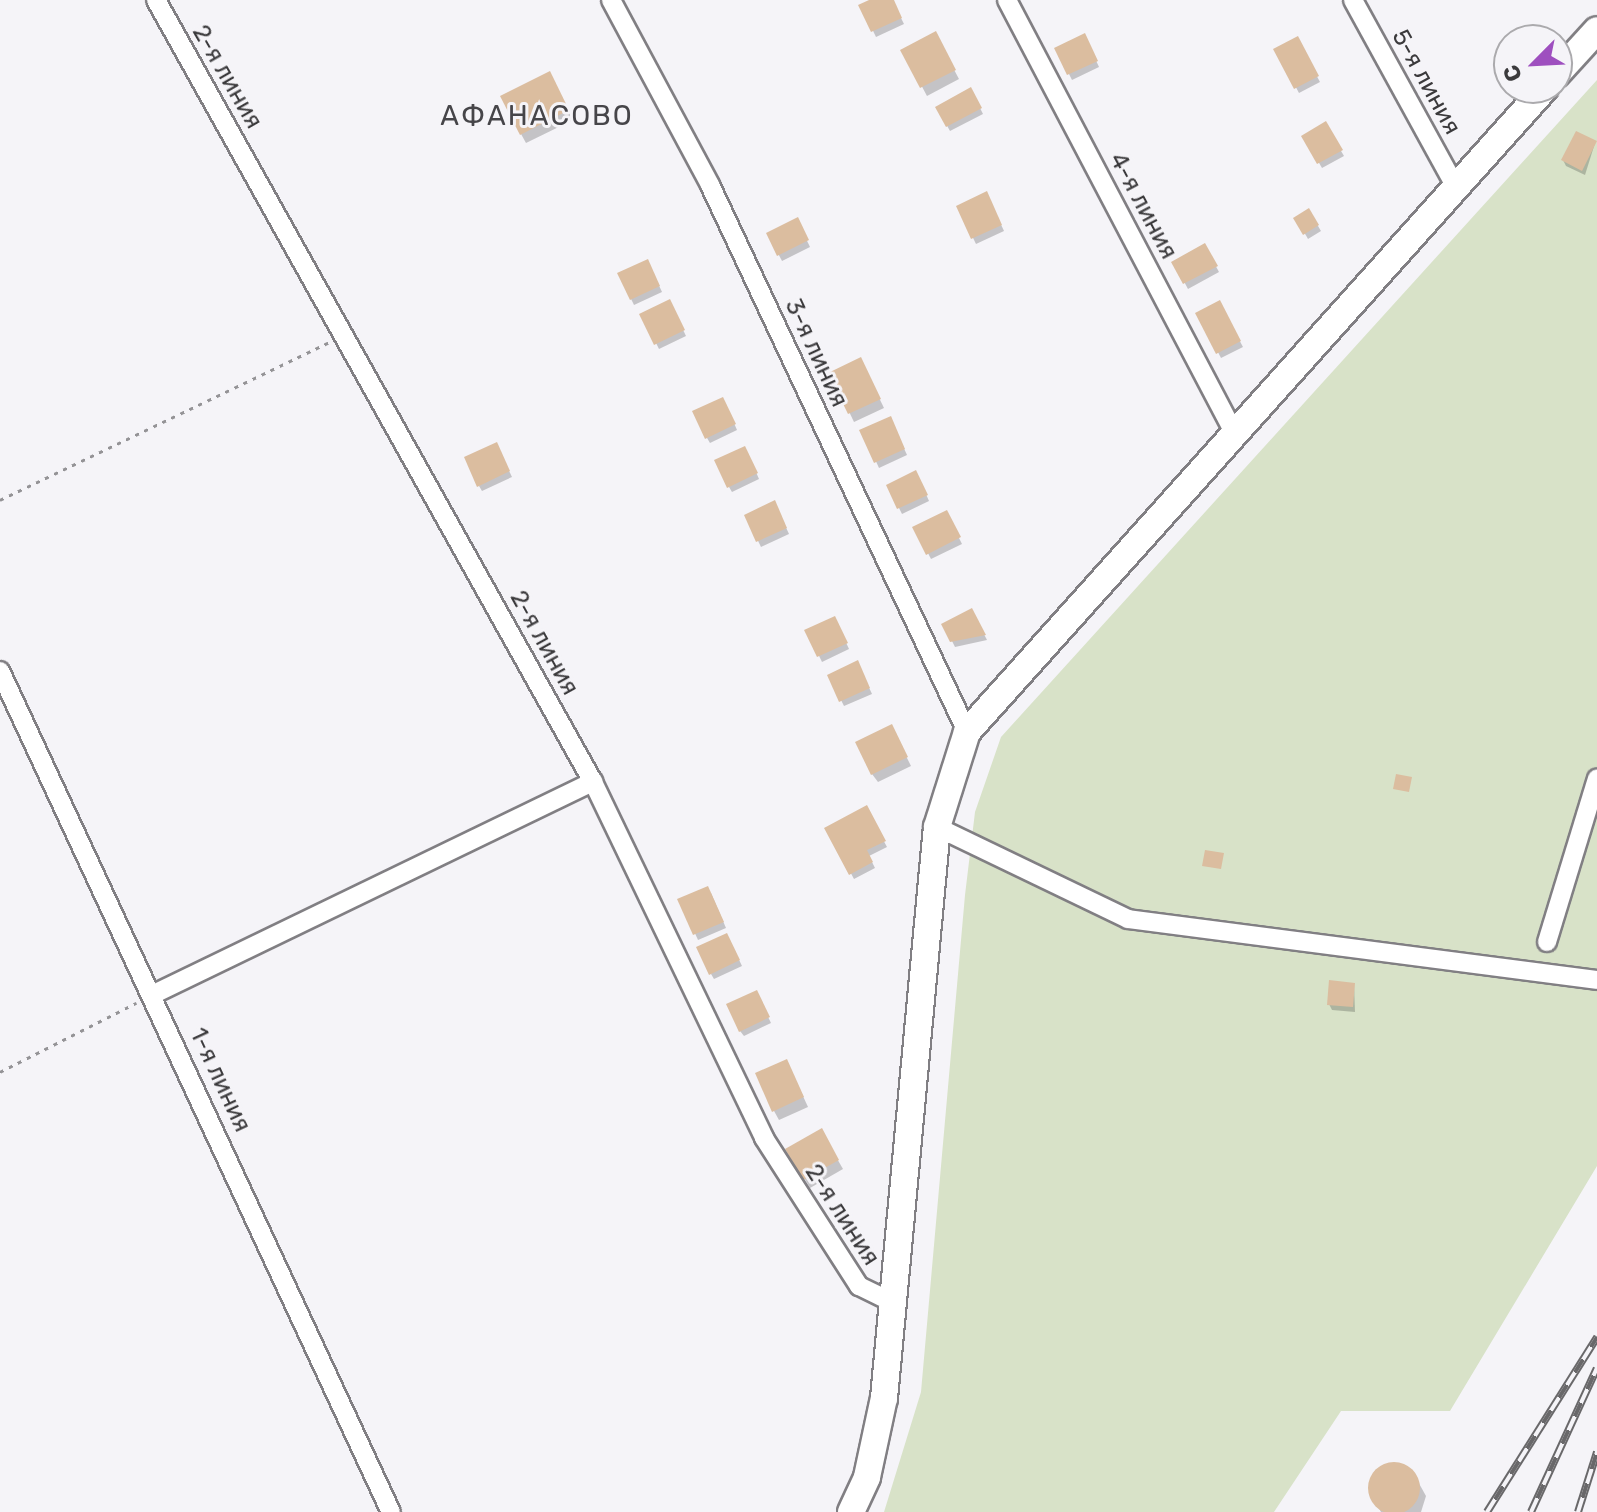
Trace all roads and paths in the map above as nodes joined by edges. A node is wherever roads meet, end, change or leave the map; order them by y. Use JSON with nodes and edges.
{"nodes":[{"id":1,"x":156,"y":0,"type":"edge"},
{"id":2,"x":611,"y":0,"type":"edge"},
{"id":3,"x":1007,"y":0,"type":"edge"},
{"id":4,"x":1353,"y":0,"type":"edge"},
{"id":5,"x":1597,"y":30,"type":"edge"},
{"id":6,"x":1573,"y":56,"type":"edge"},
{"id":7,"x":1531,"y":104,"type":"edge"},
{"id":8,"x":1456,"y":187,"type":"junction"},
{"id":9,"x":346,"y":335,"type":"junction"},
{"id":10,"x":1235,"y":435,"type":"junction"},
{"id":11,"x":0,"y":500,"type":"edge"},
{"id":12,"x":0,"y":671,"type":"edge"},
{"id":13,"x":967,"y":732,"type":"junction"},
{"id":14,"x":1597,"y":778,"type":"edge"},
{"id":15,"x":593,"y":782,"type":"junction"},
{"id":16,"x":937,"y":827,"type":"junction"},
{"id":17,"x":1547,"y":942,"type":"dead end"},
{"id":18,"x":1597,"y":980,"type":"edge"},
{"id":19,"x":154,"y":994,"type":"junction"},
{"id":20,"x":0,"y":1072,"type":"edge"},
{"id":21,"x":890,"y":1301,"type":"junction"},
{"id":22,"x":391,"y":1512,"type":"edge"},
{"id":23,"x":851,"y":1512,"type":"edge"}],
"edges":[{"from":1,"to":9,"type":"street","name":"2-я линия"},
{"from":2,"to":13,"type":"street","name":"3-я линия"},
{"from":3,"to":10,"type":"street","name":"4-я линия"},
{"from":4,"to":8,"type":"street","name":"5-я линия"},
{"from":5,"to":6,"type":"street"},
{"from":7,"to":8,"type":"street"},
{"from":8,"to":10,"type":"street"},
{"from":9,"to":11,"type":"path"},
{"from":9,"to":15,"type":"street","name":"2-я линия"},
{"from":10,"to":13,"type":"street"},
{"from":12,"to":19,"type":"street","name":"1-я линия"},
{"from":13,"to":16,"type":"street"},
{"from":14,"to":17,"type":"street"},
{"from":15,"to":19,"type":"street"},
{"from":15,"to":21,"type":"street","name":"2-я линия"},
{"from":16,"to":18,"type":"street"},
{"from":16,"to":21,"type":"street"},
{"from":19,"to":20,"type":"path"},
{"from":19,"to":22,"type":"street","name":"1-я линия"},
{"from":21,"to":23,"type":"street"}]}
